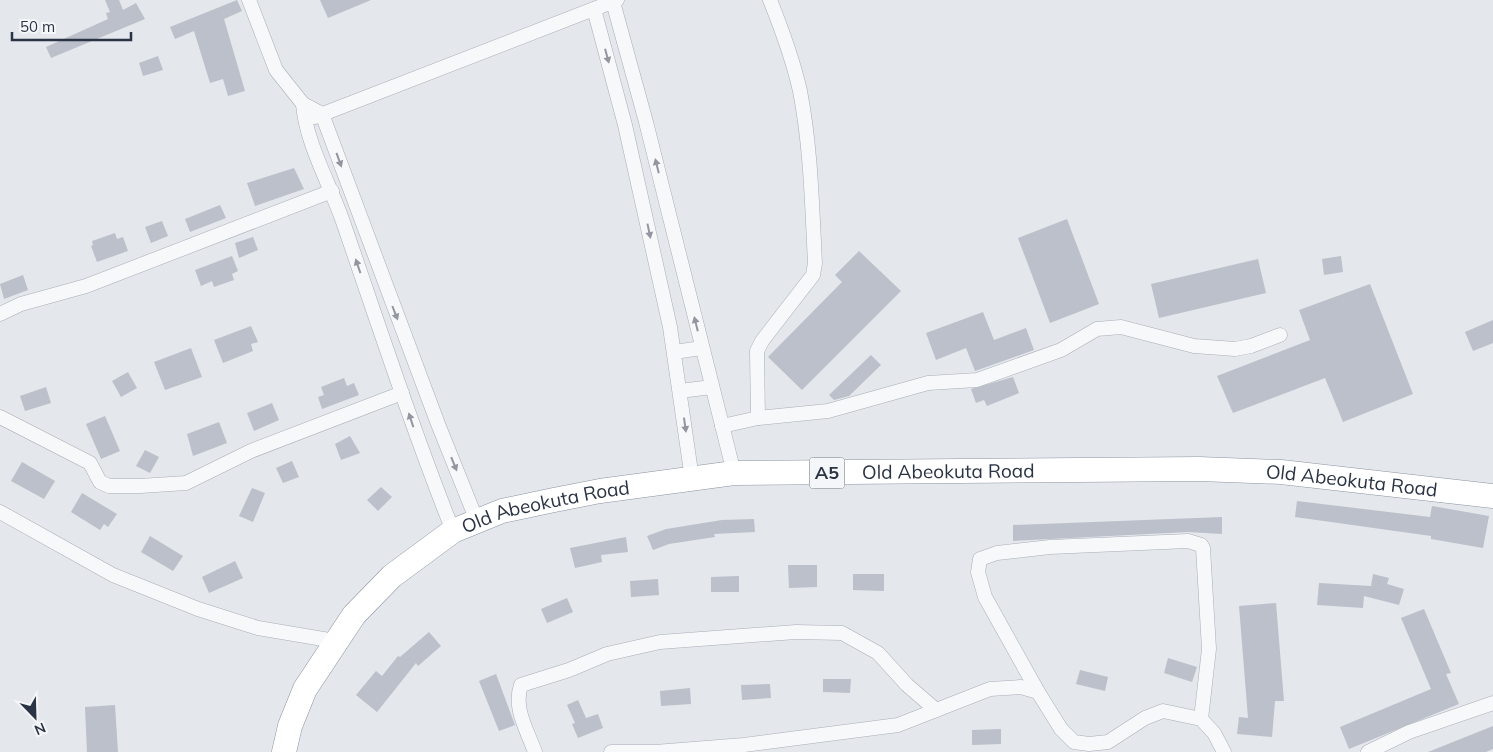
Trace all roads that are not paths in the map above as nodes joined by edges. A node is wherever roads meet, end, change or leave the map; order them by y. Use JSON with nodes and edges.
{"nodes":[{"id":1,"x":248,"y":0,"type":"edge"},
{"id":2,"x":770,"y":0,"type":"edge"},
{"id":3,"x":615,"y":1,"type":"edge"},
{"id":4,"x":594,"y":9,"type":"junction"},
{"id":5,"x":303,"y":104,"type":"junction"},
{"id":6,"x":322,"y":114,"type":"junction"},
{"id":7,"x":304,"y":122,"type":"junction"},
{"id":8,"x":332,"y":191,"type":"junction"},
{"id":9,"x":0,"y":314,"type":"edge"},
{"id":10,"x":1280,"y":335,"type":"dead end"},
{"id":11,"x":702,"y":348,"type":"junction"},
{"id":12,"x":674,"y":352,"type":"junction"},
{"id":13,"x":712,"y":387,"type":"junction"},
{"id":14,"x":680,"y":391,"type":"junction"},
{"id":15,"x":402,"y":393,"type":"junction"},
{"id":16,"x":0,"y":417,"type":"edge"},
{"id":17,"x":758,"y":418,"type":"junction"},
{"id":18,"x":722,"y":426,"type":"junction"},
{"id":19,"x":734,"y":473,"type":"junction"},
{"id":20,"x":692,"y":479,"type":"junction"},
{"id":21,"x":1493,"y":496,"type":"edge"},
{"id":22,"x":0,"y":512,"type":"edge"},
{"id":23,"x":477,"y":521,"type":"junction"},
{"id":24,"x":453,"y":530,"type":"junction"},
{"id":25,"x":335,"y":641,"type":"junction"},
{"id":26,"x":1038,"y":692,"type":"junction"},
{"id":27,"x":1493,"y":703,"type":"edge"},
{"id":28,"x":936,"y":710,"type":"junction"},
{"id":29,"x":1201,"y":719,"type":"junction"},
{"id":30,"x":284,"y":752,"type":"edge"},
{"id":31,"x":535,"y":752,"type":"edge"},
{"id":32,"x":611,"y":752,"type":"edge"},
{"id":33,"x":1224,"y":752,"type":"edge"},
{"id":34,"x":1368,"y":752,"type":"edge"}],
"edges":[{"from":1,"to":5,"type":"street"},
{"from":2,"to":17,"type":"street"},
{"from":3,"to":4,"type":"street"},
{"from":11,"to":3,"type":"street","one_way":true},
{"from":4,"to":6,"type":"street"},
{"from":4,"to":12,"type":"street","one_way":true},
{"from":5,"to":6,"type":"street"},
{"from":5,"to":7,"type":"street"},
{"from":6,"to":7,"type":"street"},
{"from":6,"to":23,"type":"street","one_way":true},
{"from":7,"to":8,"type":"street"},
{"from":8,"to":9,"type":"street"},
{"from":15,"to":8,"type":"street","one_way":true},
{"from":10,"to":17,"type":"street"},
{"from":11,"to":12,"type":"street"},
{"from":11,"to":13,"type":"street"},
{"from":12,"to":14,"type":"street"},
{"from":13,"to":14,"type":"street"},
{"from":13,"to":18,"type":"street"},
{"from":14,"to":20,"type":"street","one_way":true},
{"from":15,"to":16,"type":"street"},
{"from":24,"to":15,"type":"street","one_way":true},
{"from":17,"to":18,"type":"street"},
{"from":18,"to":19,"type":"street"},
{"from":19,"to":20,"type":"highway","name":"Old Abeokuta Road","number":"A5"},
{"from":19,"to":21,"type":"highway","name":"Old Abeokuta Road","number":"A5"},
{"from":20,"to":23,"type":"highway","name":"Old Abeokuta Road","number":"A5"},
{"from":22,"to":25,"type":"street"},
{"from":23,"to":24,"type":"highway","name":"Old Abeokuta Road","number":"A5"},
{"from":24,"to":25,"type":"highway","name":"Old Abeokuta Road","number":"A5"},
{"from":25,"to":30,"type":"highway","name":"Old Abeokuta Road","number":"A5"},
{"from":26,"to":28,"type":"street"},
{"from":26,"to":29,"type":"street"},
{"from":26,"to":29,"type":"street"},
{"from":27,"to":34,"type":"street"},
{"from":28,"to":31,"type":"street"},
{"from":28,"to":32,"type":"street"},
{"from":29,"to":33,"type":"street"}]}
